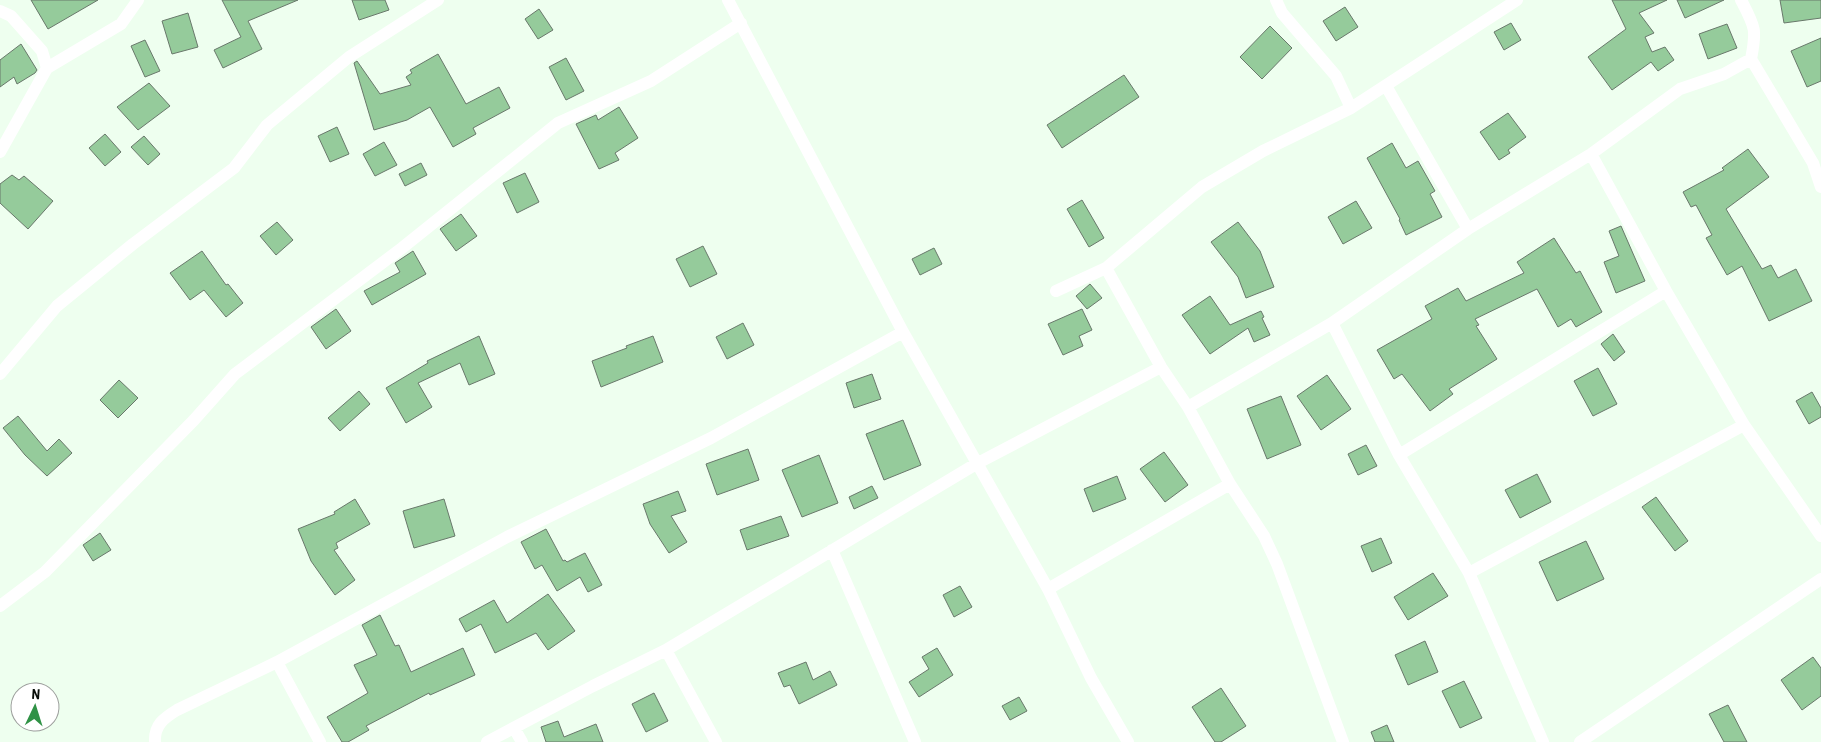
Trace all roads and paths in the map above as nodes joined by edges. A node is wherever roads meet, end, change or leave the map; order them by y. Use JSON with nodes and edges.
{"nodes":[{"id":1,"x":138,"y":0,"type":"edge"},
{"id":2,"x":438,"y":0,"type":"edge"},
{"id":3,"x":728,"y":0,"type":"edge"},
{"id":4,"x":1276,"y":0,"type":"edge"},
{"id":5,"x":1517,"y":0,"type":"edge"},
{"id":6,"x":1741,"y":0,"type":"edge"},
{"id":7,"x":0,"y":11,"type":"edge"},
{"id":8,"x":741,"y":23,"type":"junction"},
{"id":9,"x":1751,"y":59,"type":"junction"},
{"id":10,"x":47,"y":68,"type":"junction"},
{"id":11,"x":1386,"y":86,"type":"junction"},
{"id":12,"x":1351,"y":108,"type":"junction"},
{"id":13,"x":0,"y":152,"type":"edge"},
{"id":14,"x":1591,"y":154,"type":"junction"},
{"id":15,"x":1821,"y":187,"type":"edge"},
{"id":16,"x":1468,"y":229,"type":"junction"},
{"id":17,"x":1106,"y":268,"type":"junction"},
{"id":18,"x":1056,"y":291,"type":"dead end"},
{"id":19,"x":1666,"y":291,"type":"junction"},
{"id":20,"x":1332,"y":324,"type":"junction"},
{"id":21,"x":903,"y":332,"type":"junction"},
{"id":22,"x":1161,"y":367,"type":"junction"},
{"id":23,"x":0,"y":374,"type":"edge"},
{"id":24,"x":1188,"y":407,"type":"junction"},
{"id":25,"x":1744,"y":425,"type":"junction"},
{"id":26,"x":1399,"y":455,"type":"junction"},
{"id":27,"x":976,"y":464,"type":"junction"},
{"id":28,"x":1230,"y":484,"type":"junction"},
{"id":29,"x":1821,"y":536,"type":"edge"},
{"id":30,"x":832,"y":550,"type":"junction"},
{"id":31,"x":1470,"y":573,"type":"junction"},
{"id":32,"x":1821,"y":578,"type":"edge"},
{"id":33,"x":1048,"y":589,"type":"junction"},
{"id":34,"x":0,"y":606,"type":"edge"},
{"id":35,"x":666,"y":650,"type":"junction"},
{"id":36,"x":277,"y":662,"type":"junction"},
{"id":37,"x":514,"y":728,"type":"junction"},
{"id":38,"x":155,"y":742,"type":"edge"},
{"id":39,"x":320,"y":742,"type":"edge"},
{"id":40,"x":487,"y":742,"type":"edge"},
{"id":41,"x":522,"y":742,"type":"edge"},
{"id":42,"x":716,"y":742,"type":"edge"},
{"id":43,"x":914,"y":742,"type":"edge"},
{"id":44,"x":1128,"y":742,"type":"edge"},
{"id":45,"x":1343,"y":742,"type":"edge"},
{"id":46,"x":1543,"y":742,"type":"edge"},
{"id":47,"x":1580,"y":742,"type":"edge"}],
"edges":[{"from":1,"to":10,"type":"street"},
{"from":2,"to":23,"type":"street"},
{"from":3,"to":8,"type":"street"},
{"from":4,"to":12,"type":"street"},
{"from":5,"to":11,"type":"street"},
{"from":6,"to":9,"type":"street"},
{"from":7,"to":10,"type":"street"},
{"from":8,"to":21,"type":"street"},
{"from":8,"to":34,"type":"street"},
{"from":9,"to":14,"type":"street"},
{"from":9,"to":15,"type":"street"},
{"from":10,"to":13,"type":"street"},
{"from":11,"to":12,"type":"street"},
{"from":11,"to":16,"type":"street"},
{"from":12,"to":17,"type":"street"},
{"from":14,"to":16,"type":"street"},
{"from":14,"to":19,"type":"street"},
{"from":16,"to":20,"type":"street"},
{"from":17,"to":18,"type":"street"},
{"from":17,"to":22,"type":"street"},
{"from":19,"to":25,"type":"street"},
{"from":19,"to":26,"type":"street"},
{"from":20,"to":24,"type":"street"},
{"from":20,"to":26,"type":"street"},
{"from":21,"to":27,"type":"street"},
{"from":21,"to":36,"type":"street"},
{"from":22,"to":24,"type":"street"},
{"from":22,"to":27,"type":"street"},
{"from":24,"to":28,"type":"street"},
{"from":25,"to":29,"type":"street"},
{"from":25,"to":31,"type":"street"},
{"from":26,"to":31,"type":"street"},
{"from":27,"to":30,"type":"street"},
{"from":27,"to":33,"type":"street"},
{"from":28,"to":33,"type":"street"},
{"from":28,"to":45,"type":"street"},
{"from":30,"to":35,"type":"street"},
{"from":30,"to":43,"type":"street"},
{"from":31,"to":46,"type":"street"},
{"from":32,"to":47,"type":"street"},
{"from":33,"to":44,"type":"street"},
{"from":35,"to":37,"type":"street"},
{"from":35,"to":42,"type":"street"},
{"from":36,"to":38,"type":"street"},
{"from":36,"to":39,"type":"street"},
{"from":37,"to":40,"type":"street"},
{"from":37,"to":41,"type":"street"}]}
